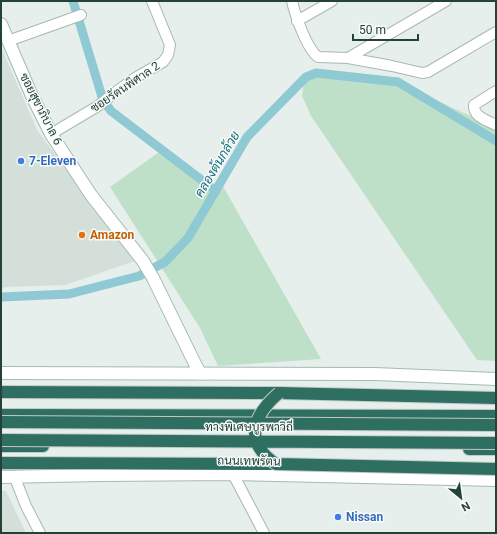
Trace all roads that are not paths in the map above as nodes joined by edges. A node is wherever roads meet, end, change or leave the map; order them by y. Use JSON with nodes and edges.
{"nodes":[{"id":1,"x":152,"y":1,"type":"edge"},
{"id":2,"x":292,"y":1,"type":"edge"},
{"id":3,"x":332,"y":1,"type":"edge"},
{"id":4,"x":446,"y":1,"type":"edge"},
{"id":5,"x":81,"y":15,"type":"dead end"},
{"id":6,"x":297,"y":21,"type":"junction"},
{"id":7,"x":1,"y":24,"type":"edge"},
{"id":8,"x":496,"y":32,"type":"edge"},
{"id":9,"x":8,"y":41,"type":"junction"},
{"id":10,"x":348,"y":58,"type":"junction"},
{"id":11,"x":496,"y":90,"type":"edge"},
{"id":12,"x":496,"y":125,"type":"edge"},
{"id":13,"x":51,"y":134,"type":"junction"},
{"id":14,"x":1,"y":373,"type":"edge"},
{"id":15,"x":200,"y":374,"type":"junction"},
{"id":16,"x":496,"y":379,"type":"edge"},
{"id":17,"x":1,"y":392,"type":"edge"},
{"id":18,"x":279,"y":393,"type":"junction"},
{"id":19,"x":496,"y":398,"type":"edge"},
{"id":20,"x":1,"y":415,"type":"edge"},
{"id":21,"x":496,"y":416,"type":"edge"},
{"id":22,"x":1,"y":422,"type":"edge"},
{"id":23,"x":496,"y":425,"type":"edge"},
{"id":24,"x":1,"y":440,"type":"edge"},
{"id":25,"x":496,"y":443,"type":"edge"},
{"id":26,"x":1,"y":446,"type":"edge"},
{"id":27,"x":496,"y":449,"type":"edge"},
{"id":28,"x":1,"y":463,"type":"edge"},
{"id":29,"x":276,"y":464,"type":"junction"},
{"id":30,"x":496,"y":469,"type":"edge"},
{"id":31,"x":233,"y":474,"type":"junction"},
{"id":32,"x":1,"y":477,"type":"edge"},
{"id":33,"x":15,"y":478,"type":"junction"},
{"id":34,"x":496,"y":480,"type":"edge"},
{"id":35,"x":40,"y":533,"type":"edge"},
{"id":36,"x":264,"y":533,"type":"edge"}],
"edges":[{"from":1,"to":13,"type":"street","name":"ซอยรัตนพิศาล 2"},
{"from":2,"to":6,"type":"street"},
{"from":3,"to":6,"type":"street"},
{"from":4,"to":10,"type":"street"},
{"from":5,"to":9,"type":"street"},
{"from":6,"to":10,"type":"street"},
{"from":7,"to":9,"type":"main road","name":"ซอยสุขาภิบาล 6"},
{"from":8,"to":10,"type":"street"},
{"from":9,"to":13,"type":"main road","name":"ซอยสุขาภิบาล 6"},
{"from":11,"to":12,"type":"street"},
{"from":13,"to":15,"type":"main road","name":"ซอยสุขาภิบาล 6"},
{"from":14,"to":15,"type":"main road"},
{"from":15,"to":16,"type":"main road"},
{"from":17,"to":18,"type":"highway"},
{"from":18,"to":19,"type":"highway"},
{"from":18,"to":29,"type":"highway","bridge":true},
{"from":20,"to":21,"type":"highway"},
{"from":22,"to":23,"type":"highway","name":"ทางพิเศษบูรพาวิถี","bridge":true},
{"from":24,"to":25,"type":"highway","name":"ทางพิเศษบูรพาวิถี","bridge":true},
{"from":26,"to":27,"type":"highway","name":"ถนนเทพรัตน"},
{"from":28,"to":29,"type":"highway"},
{"from":29,"to":30,"type":"highway","bridge":true},
{"from":31,"to":33,"type":"main road","name":"ถนนเทพรัตน"},
{"from":31,"to":34,"type":"main road","name":"ถนนเทพรัตน"},
{"from":31,"to":36,"type":"street"},
{"from":32,"to":33,"type":"main road","name":"ถนนเทพรัตน"},
{"from":33,"to":35,"type":"street"}]}
